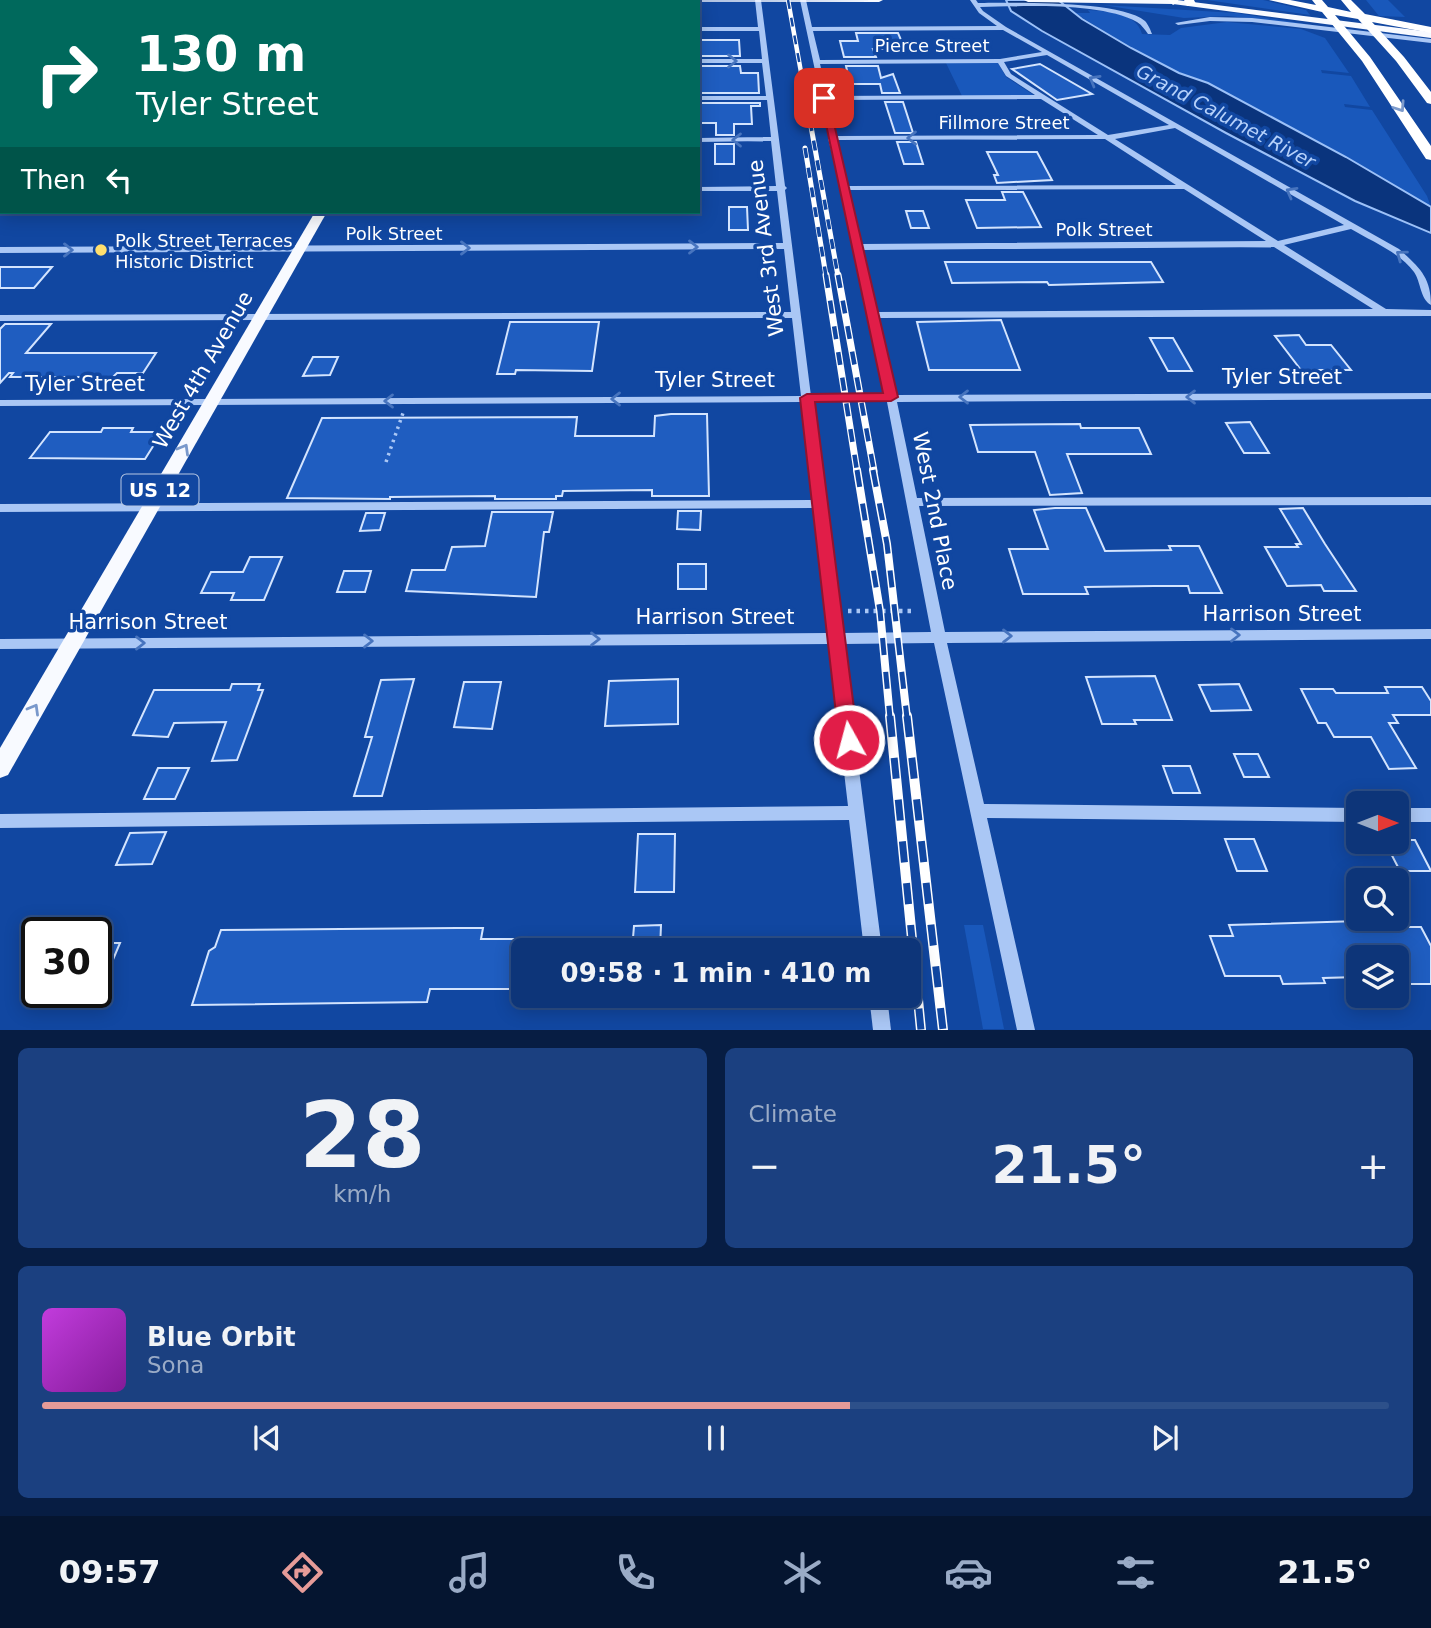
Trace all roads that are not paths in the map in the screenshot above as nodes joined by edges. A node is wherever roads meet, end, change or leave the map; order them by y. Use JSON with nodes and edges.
{"nodes":[{"id":1,"x":700,"y":0,"type":"edge"},
{"id":2,"x":758,"y":0,"type":"edge"},
{"id":3,"x":803,"y":0,"type":"edge"},
{"id":4,"x":879,"y":0,"type":"edge"},
{"id":5,"x":1028,"y":0,"type":"edge"},
{"id":6,"x":1274,"y":0,"type":"edge"},
{"id":7,"x":1317,"y":0,"type":"edge"},
{"id":8,"x":1173,"y":1,"type":"edge"},
{"id":9,"x":1347,"y":1,"type":"edge"},
{"id":10,"x":1190,"y":2,"type":"edge"},
{"id":11,"x":974,"y":3,"type":"edge"},
{"id":12,"x":1075,"y":3,"type":"edge"},
{"id":13,"x":1178,"y":23,"type":"dead end"},
{"id":14,"x":1004,"y":28,"type":"junction"},
{"id":15,"x":700,"y":29,"type":"edge"},
{"id":16,"x":761,"y":29,"type":"junction"},
{"id":17,"x":809,"y":29,"type":"junction"},
{"id":18,"x":1150,"y":33,"type":"dead end"},
{"id":19,"x":1431,"y":33,"type":"edge"},
{"id":20,"x":1431,"y":41,"type":"edge"},
{"id":21,"x":1047,"y":53,"type":"junction"},
{"id":22,"x":700,"y":61,"type":"edge"},
{"id":23,"x":766,"y":61,"type":"junction"},
{"id":24,"x":1000,"y":61,"type":"junction"},
{"id":25,"x":816,"y":62,"type":"junction"},
{"id":26,"x":1043,"y":97,"type":"junction"},
{"id":27,"x":700,"y":98,"type":"edge"},
{"id":28,"x":771,"y":98,"type":"junction"},
{"id":29,"x":824,"y":98,"type":"junction"},
{"id":30,"x":1431,"y":100,"type":"edge"},
{"id":31,"x":1175,"y":126,"type":"junction"},
{"id":32,"x":1106,"y":137,"type":"junction"},
{"id":33,"x":832,"y":138,"type":"junction"},
{"id":34,"x":776,"y":139,"type":"junction"},
{"id":35,"x":700,"y":140,"type":"edge"},
{"id":36,"x":1431,"y":156,"type":"edge"},
{"id":37,"x":1186,"y":187,"type":"junction"},
{"id":38,"x":783,"y":188,"type":"junction"},
{"id":39,"x":843,"y":188,"type":"junction"},
{"id":40,"x":700,"y":189,"type":"edge"},
{"id":41,"x":320,"y":214,"type":"edge"},
{"id":42,"x":1351,"y":226,"type":"junction"},
{"id":43,"x":1278,"y":244,"type":"junction"},
{"id":44,"x":789,"y":246,"type":"junction"},
{"id":45,"x":856,"y":247,"type":"junction"},
{"id":46,"x":0,"y":250,"type":"edge"},
{"id":47,"x":299,"y":250,"type":"junction"},
{"id":48,"x":1431,"y":302,"type":"edge"},
{"id":49,"x":1384,"y":312,"type":"junction"},
{"id":50,"x":1431,"y":313,"type":"edge"},
{"id":51,"x":797,"y":315,"type":"junction"},
{"id":52,"x":872,"y":315,"type":"junction"},
{"id":53,"x":260,"y":317,"type":"junction"},
{"id":54,"x":0,"y":318,"type":"edge"},
{"id":55,"x":1431,"y":396,"type":"edge"},
{"id":56,"x":891,"y":397,"type":"junction"},
{"id":57,"x":807,"y":398,"type":"junction"},
{"id":58,"x":211,"y":402,"type":"junction"},
{"id":59,"x":0,"y":403,"type":"edge"},
{"id":60,"x":1431,"y":501,"type":"edge"},
{"id":61,"x":912,"y":502,"type":"junction"},
{"id":62,"x":821,"y":504,"type":"junction"},
{"id":63,"x":151,"y":506,"type":"junction"},
{"id":64,"x":0,"y":508,"type":"edge"},
{"id":65,"x":1431,"y":634,"type":"edge"},
{"id":66,"x":939,"y":636,"type":"junction"},
{"id":67,"x":836,"y":638,"type":"junction"},
{"id":68,"x":0,"y":644,"type":"edge"},
{"id":69,"x":72,"y":644,"type":"junction"},
{"id":70,"x":0,"y":768,"type":"edge"},
{"id":71,"x":976,"y":811,"type":"junction"},
{"id":72,"x":857,"y":813,"type":"junction"},
{"id":73,"x":1346,"y":815,"type":"edge"},
{"id":74,"x":1409,"y":815,"type":"edge"},
{"id":75,"x":1431,"y":815,"type":"edge"},
{"id":76,"x":0,"y":821,"type":"edge"},
{"id":77,"x":872,"y":938,"type":"edge"},
{"id":78,"x":879,"y":1008,"type":"edge"},
{"id":79,"x":882,"y":1030,"type":"edge"},
{"id":80,"x":1026,"y":1030,"type":"edge"}],
"edges":[{"from":1,"to":2,"type":"main road"},
{"from":2,"to":3,"type":"main road"},
{"from":2,"to":16,"type":"street","name":"West 3rd Avenue"},
{"from":3,"to":4,"type":"main road"},
{"from":3,"to":17,"type":"street","name":"West 2nd Place"},
{"from":5,"to":12,"type":"main road"},
{"from":6,"to":19,"type":"highway"},
{"from":7,"to":36,"type":"highway","one_way":true},
{"from":8,"to":10,"type":"main road"},
{"from":8,"to":12,"type":"main road"},
{"from":9,"to":30,"type":"highway"},
{"from":10,"to":19,"type":"main road"},
{"from":11,"to":12,"type":"street"},
{"from":11,"to":14,"type":"street"},
{"from":12,"to":18,"type":"street"},
{"from":13,"to":20,"type":"street"},
{"from":14,"to":17,"type":"street"},
{"from":14,"to":21,"type":"street"},
{"from":15,"to":16,"type":"street"},
{"from":16,"to":23,"type":"street","name":"West 3rd Avenue"},
{"from":17,"to":25,"type":"street","name":"West 2nd Place"},
{"from":21,"to":24,"type":"street","name":"Pierce Street"},
{"from":31,"to":21,"type":"street","one_way":true},
{"from":22,"to":23,"type":"street","one_way":true},
{"from":23,"to":28,"type":"street","name":"West 3rd Avenue"},
{"from":24,"to":25,"type":"street","name":"Pierce Street"},
{"from":24,"to":26,"type":"street"},
{"from":25,"to":29,"type":"street","name":"West 2nd Place"},
{"from":26,"to":29,"type":"street"},
{"from":26,"to":32,"type":"street"},
{"from":27,"to":28,"type":"street"},
{"from":28,"to":34,"type":"street","name":"West 3rd Avenue"},
{"from":29,"to":33,"type":"street","name":"West 2nd Place"},
{"from":31,"to":32,"type":"street","name":"Fillmore Street"},
{"from":42,"to":31,"type":"street","one_way":true},
{"from":32,"to":33,"type":"street","name":"Fillmore Street","one_way":true},
{"from":32,"to":37,"type":"street"},
{"from":33,"to":39,"type":"street","name":"West 2nd Place"},
{"from":34,"to":35,"type":"street","one_way":true},
{"from":34,"to":38,"type":"street","name":"West 3rd Avenue"},
{"from":37,"to":39,"type":"street"},
{"from":37,"to":43,"type":"street"},
{"from":38,"to":40,"type":"street"},
{"from":38,"to":44,"type":"street","name":"West 3rd Avenue"},
{"from":39,"to":45,"type":"street","name":"West 2nd Place"},
{"from":41,"to":47,"type":"main road","name":"West 4th Avenue","number":"US 12"},
{"from":42,"to":43,"type":"street","name":"Polk Street"},
{"from":48,"to":42,"type":"street","one_way":true},
{"from":43,"to":45,"type":"street","name":"Polk Street"},
{"from":43,"to":49,"type":"street"},
{"from":47,"to":44,"type":"street","name":"Polk Street","one_way":true},
{"from":44,"to":51,"type":"street","name":"West 3rd Avenue"},
{"from":45,"to":52,"type":"street","name":"West 2nd Place"},
{"from":46,"to":47,"type":"street","name":"Polk Street","one_way":true},
{"from":47,"to":53,"type":"main road","name":"West 4th Avenue","number":"US 12"},
{"from":49,"to":50,"type":"street"},
{"from":49,"to":52,"type":"street"},
{"from":51,"to":53,"type":"street"},
{"from":51,"to":57,"type":"street","name":"West 3rd Avenue"},
{"from":52,"to":56,"type":"street","name":"West 2nd Place"},
{"from":53,"to":54,"type":"street"},
{"from":53,"to":58,"type":"main road","name":"West 4th Avenue","number":"US 12"},
{"from":55,"to":56,"type":"street","name":"Tyler Street","one_way":true},
{"from":56,"to":57,"type":"street","name":"Tyler Street"},
{"from":56,"to":61,"type":"street","name":"West 2nd Place"},
{"from":57,"to":58,"type":"street","name":"Tyler Street","one_way":true},
{"from":57,"to":62,"type":"street","name":"West 3rd Avenue"},
{"from":58,"to":59,"type":"street","name":"Tyler Street"},
{"from":63,"to":58,"type":"main road","name":"West 4th Avenue","number":"US 12","one_way":true},
{"from":60,"to":61,"type":"street"},
{"from":61,"to":66,"type":"street","name":"West 2nd Place"},
{"from":62,"to":63,"type":"street"},
{"from":62,"to":67,"type":"street","name":"West 3rd Avenue"},
{"from":63,"to":64,"type":"street"},
{"from":63,"to":69,"type":"main road","name":"West 4th Avenue","number":"US 12"},
{"from":66,"to":65,"type":"street","name":"Harrison Street","one_way":true},
{"from":66,"to":67,"type":"street","name":"Harrison Street"},
{"from":66,"to":71,"type":"street","name":"West 2nd Place"},
{"from":69,"to":67,"type":"street","name":"Harrison Street","one_way":true},
{"from":67,"to":72,"type":"street","name":"West 3rd Avenue"},
{"from":68,"to":69,"type":"street","name":"Harrison Street"},
{"from":70,"to":69,"type":"main road","name":"West 4th Avenue","number":"US 12","one_way":true},
{"from":71,"to":73,"type":"street"},
{"from":71,"to":80,"type":"street","name":"West 2nd Place"},
{"from":72,"to":76,"type":"street"},
{"from":72,"to":77,"type":"street","name":"West 3rd Avenue"},
{"from":74,"to":75,"type":"street"},
{"from":78,"to":79,"type":"street"}]}
